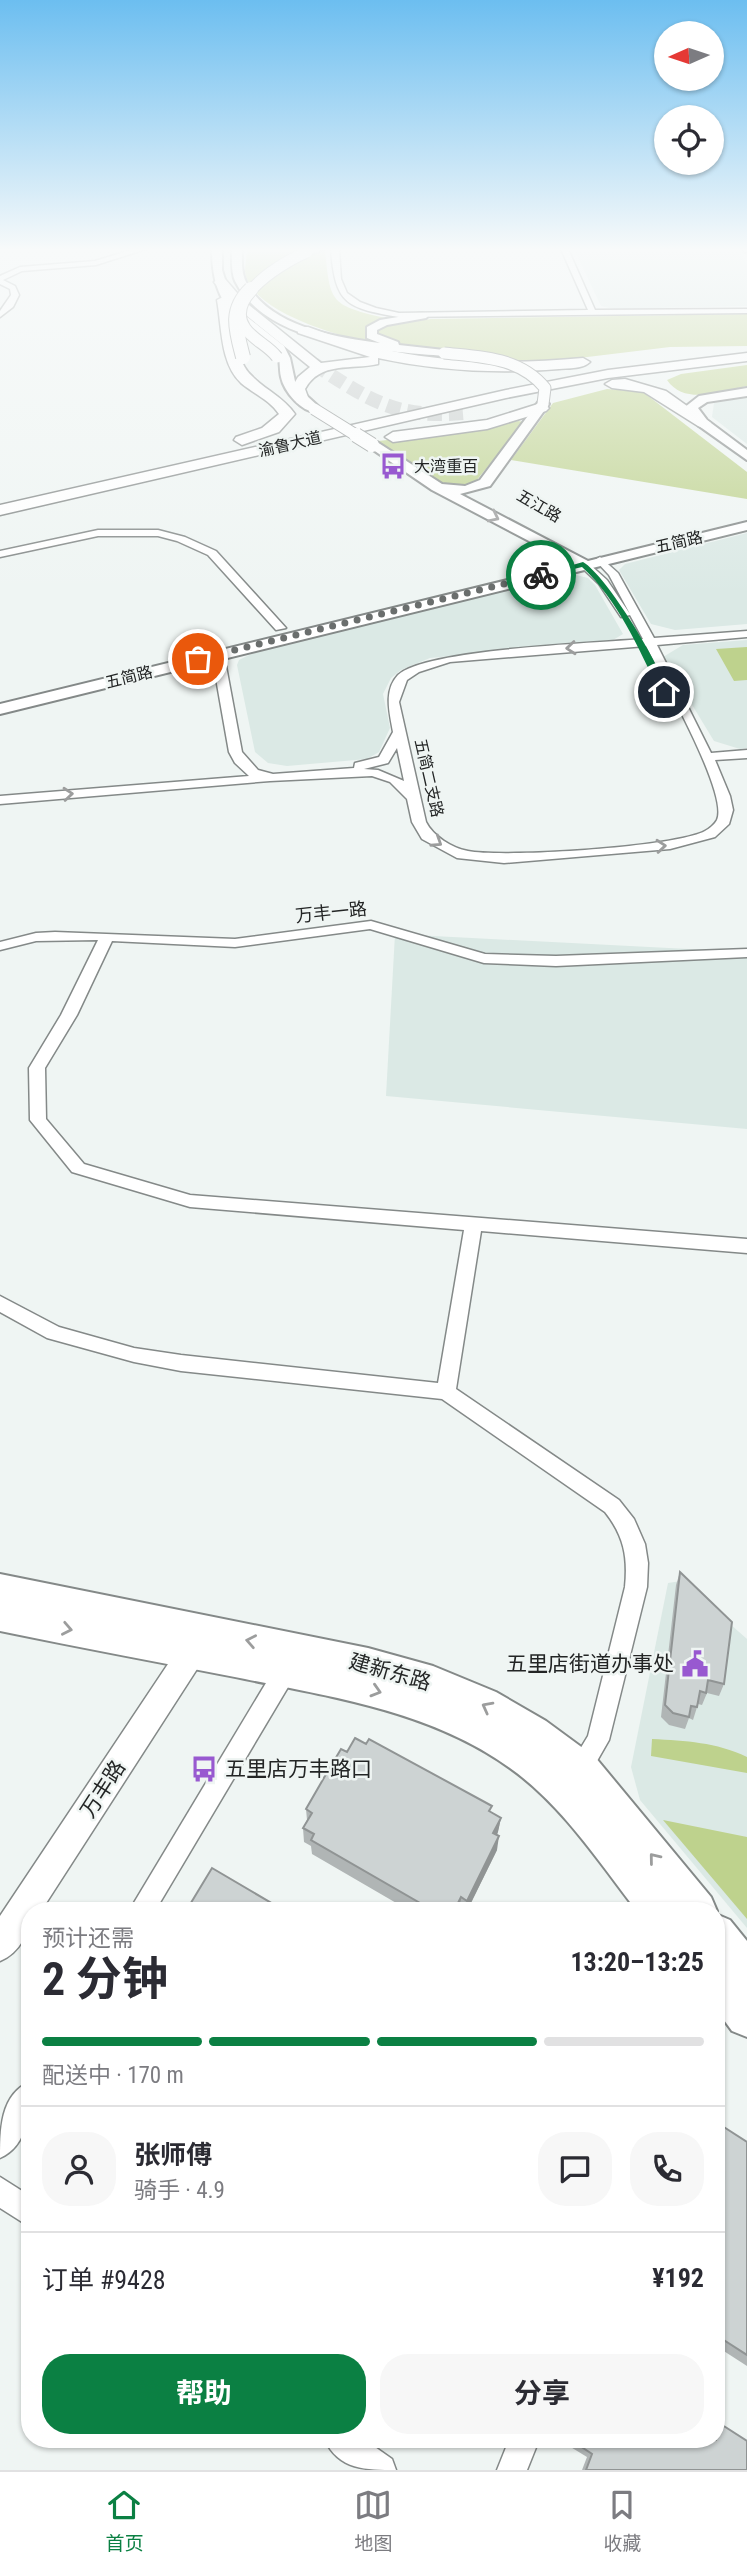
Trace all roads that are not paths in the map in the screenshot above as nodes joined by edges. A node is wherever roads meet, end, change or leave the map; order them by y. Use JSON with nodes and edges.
{"nodes":[{"id":1,"x":237,"y":364,"type":"edge"},
{"id":2,"x":245,"y":364,"type":"edge"},
{"id":3,"x":280,"y":364,"type":"edge"},
{"id":4,"x":285,"y":364,"type":"edge"},
{"id":5,"x":344,"y":364,"type":"edge"},
{"id":6,"x":461,"y":364,"type":"edge"},
{"id":7,"x":507,"y":364,"type":"edge"},
{"id":8,"x":546,"y":364,"type":"edge"},
{"id":9,"x":628,"y":364,"type":"edge"},
{"id":10,"x":698,"y":364,"type":"edge"},
{"id":11,"x":712,"y":364,"type":"edge"},
{"id":12,"x":674,"y":370,"type":"junction"},
{"id":13,"x":286,"y":377,"type":"junction"},
{"id":14,"x":248,"y":381,"type":"junction"},
{"id":15,"x":747,"y":392,"type":"edge"},
{"id":16,"x":703,"y":399,"type":"junction"},
{"id":17,"x":308,"y":405,"type":"junction"},
{"id":18,"x":542,"y":406,"type":"junction"},
{"id":19,"x":464,"y":413,"type":"tunnel mouth"},
{"id":20,"x":703,"y":423,"type":"junction"},
{"id":21,"x":344,"y":443,"type":"junction"},
{"id":22,"x":221,"y":447,"type":"junction"},
{"id":23,"x":747,"y":456,"type":"edge"},
{"id":24,"x":104,"y":486,"type":"junction"},
{"id":25,"x":437,"y":487,"type":"junction"},
{"id":26,"x":492,"y":494,"type":"junction"},
{"id":27,"x":0,"y":496,"type":"edge"},
{"id":28,"x":0,"y":510,"type":"edge"},
{"id":29,"x":747,"y":518,"type":"edge"},
{"id":30,"x":747,"y":526,"type":"edge"},
{"id":31,"x":0,"y":554,"type":"edge"},
{"id":32,"x":586,"y":559,"type":"junction"},
{"id":33,"x":280,"y":628,"type":"junction"},
{"id":34,"x":747,"y":634,"type":"edge"},
{"id":35,"x":645,"y":642,"type":"junction"},
{"id":36,"x":261,"y":644,"type":"junction"},
{"id":37,"x":198,"y":659,"type":"junction"},
{"id":38,"x":0,"y":699,"type":"edge"},
{"id":39,"x":0,"y":709,"type":"edge"},
{"id":40,"x":400,"y":730,"type":"junction"},
{"id":41,"x":747,"y":754,"type":"edge"},
{"id":42,"x":706,"y":757,"type":"junction"},
{"id":43,"x":245,"y":759,"type":"junction"},
{"id":44,"x":284,"y":777,"type":"junction"},
{"id":45,"x":175,"y":785,"type":"junction"},
{"id":46,"x":414,"y":799,"type":"junction"},
{"id":47,"x":0,"y":800,"type":"edge"},
{"id":48,"x":107,"y":936,"type":"junction"},
{"id":49,"x":0,"y":946,"type":"edge"},
{"id":50,"x":747,"y":948,"type":"edge"},
{"id":51,"x":747,"y":953,"type":"edge"},
{"id":52,"x":716,"y":955,"type":"junction"},
{"id":53,"x":473,"y":1225,"type":"junction"},
{"id":54,"x":747,"y":1246,"type":"edge"},
{"id":55,"x":0,"y":1303,"type":"edge"},
{"id":56,"x":446,"y":1392,"type":"junction"},
{"id":57,"x":0,"y":1589,"type":"edge"},
{"id":58,"x":0,"y":1615,"type":"edge"},
{"id":59,"x":198,"y":1643,"type":"junction"},
{"id":60,"x":292,"y":1661,"type":"junction"},
{"id":61,"x":572,"y":1779,"type":"junction"},
{"id":62,"x":28,"y":1902,"type":"edge"},
{"id":63,"x":146,"y":1902,"type":"edge"},
{"id":64,"x":656,"y":1902,"type":"edge"},
{"id":65,"x":688,"y":1902,"type":"edge"},
{"id":66,"x":21,"y":1913,"type":"edge"},
{"id":67,"x":0,"y":1945,"type":"edge"},
{"id":68,"x":725,"y":1945,"type":"edge"},
{"id":69,"x":747,"y":1973,"type":"edge"},
{"id":70,"x":725,"y":1988,"type":"edge"},
{"id":71,"x":747,"y":2016,"type":"edge"},
{"id":72,"x":21,"y":2110,"type":"edge"},
{"id":73,"x":0,"y":2144,"type":"edge"},
{"id":74,"x":0,"y":2191,"type":"edge"},
{"id":75,"x":21,"y":2206,"type":"edge"},
{"id":76,"x":351,"y":2448,"type":"edge"},
{"id":77,"x":521,"y":2448,"type":"edge"},
{"id":78,"x":382,"y":2470,"type":"edge"},
{"id":79,"x":512,"y":2470,"type":"edge"}],
"edges":[{"from":1,"to":14,"type":"highway"},
{"from":2,"to":14,"type":"highway","bridge":true},
{"from":3,"to":13,"type":"main road","bridge":true},
{"from":4,"to":13,"type":"main road","name":"五江路"},
{"from":5,"to":17,"type":"highway"},
{"from":6,"to":8,"type":"highway"},
{"from":7,"to":18,"type":"main road","bridge":true},
{"from":9,"to":22,"type":"highway","name":"渝鲁大道"},
{"from":10,"to":24,"type":"highway","name":"渝鲁大道"},
{"from":11,"to":12,"type":"highway"},
{"from":12,"to":16,"type":"highway"},
{"from":12,"to":19,"type":"highway"},
{"from":13,"to":17,"type":"main road","name":"五江路"},
{"from":14,"to":22,"type":"highway"},
{"from":15,"to":16,"type":"main road"},
{"from":16,"to":20,"type":"main road"},
{"from":17,"to":25,"type":"main road","name":"五江路","bridge":true},
{"from":18,"to":21,"type":"highway"},
{"from":18,"to":26,"type":"main road"},
{"from":20,"to":21,"type":"highway"},
{"from":20,"to":23,"type":"main road"},
{"from":21,"to":24,"type":"highway"},
{"from":22,"to":27,"type":"highway","name":"渝鲁大道"},
{"from":24,"to":28,"type":"highway","name":"渝鲁大道"},
{"from":25,"to":26,"type":"main road"},
{"from":25,"to":32,"type":"main road","name":"五江路","one_way":true},
{"from":26,"to":32,"type":"main road","name":"五江路"},
{"from":29,"to":32,"type":"main road","name":"五简路"},
{"from":30,"to":32,"type":"main road","name":"五简路"},
{"from":31,"to":33,"type":"street"},
{"from":32,"to":33,"type":"main road","name":"五简路"},
{"from":32,"to":35,"type":"street","name":"五简二支路"},
{"from":32,"to":36,"type":"main road","name":"五简路"},
{"from":33,"to":38,"type":"main road","name":"五简路"},
{"from":34,"to":35,"type":"street"},
{"from":35,"to":40,"type":"street","name":"五简二支路","one_way":true},
{"from":35,"to":42,"type":"street","name":"五简二支路"},
{"from":36,"to":37,"type":"main road","name":"五简路"},
{"from":36,"to":43,"type":"street"},
{"from":37,"to":39,"type":"main road","name":"五简路"},
{"from":37,"to":43,"type":"street"},
{"from":40,"to":43,"type":"street"},
{"from":40,"to":46,"type":"street","name":"五简二支路"},
{"from":41,"to":42,"type":"street"},
{"from":46,"to":42,"type":"street","name":"五简二支路","one_way":true},
{"from":43,"to":44,"type":"street"},
{"from":43,"to":45,"type":"street"},
{"from":44,"to":45,"type":"street"},
{"from":44,"to":46,"type":"street"},
{"from":47,"to":45,"type":"street","one_way":true},
{"from":48,"to":49,"type":"street","name":"万丰一路"},
{"from":48,"to":52,"type":"street","name":"万丰一路"},
{"from":48,"to":53,"type":"street"},
{"from":50,"to":52,"type":"street"},
{"from":51,"to":52,"type":"street","name":"万丰一路"},
{"from":53,"to":54,"type":"street"},
{"from":53,"to":56,"type":"street"},
{"from":55,"to":56,"type":"street"},
{"from":56,"to":61,"type":"street"},
{"from":57,"to":59,"type":"main road","name":"建新东路"},
{"from":58,"to":59,"type":"main road","name":"建新东路","one_way":true},
{"from":59,"to":60,"type":"main road","name":"建新东路"},
{"from":59,"to":62,"type":"street","name":"万丰路"},
{"from":60,"to":61,"type":"main road","name":"建新东路"},
{"from":60,"to":63,"type":"street"},
{"from":61,"to":64,"type":"main road","name":"建新东路"},
{"from":65,"to":61,"type":"main road","name":"建新东路","one_way":true},
{"from":66,"to":67,"type":"street","name":"万丰路"},
{"from":68,"to":69,"type":"main road"},
{"from":70,"to":71,"type":"main road"},
{"from":72,"to":73,"type":"street"},
{"from":74,"to":75,"type":"street"},
{"from":76,"to":78,"type":"street"},
{"from":77,"to":79,"type":"street"}]}
